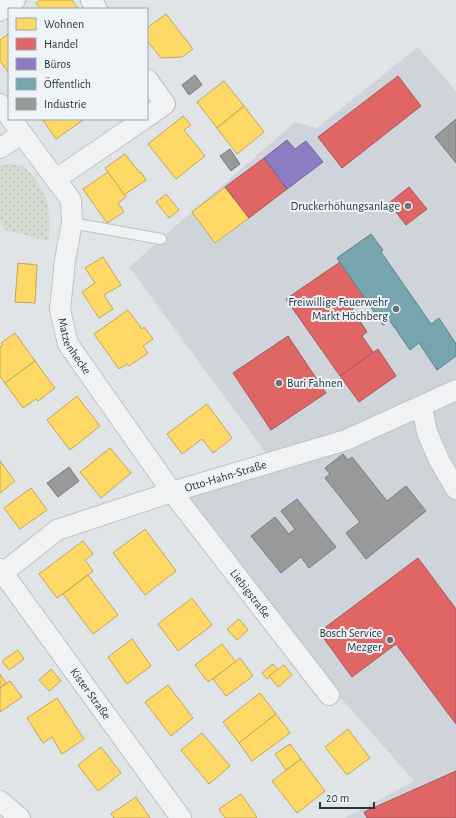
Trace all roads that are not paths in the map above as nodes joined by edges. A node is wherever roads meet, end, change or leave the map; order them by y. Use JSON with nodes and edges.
{"nodes":[{"id":1,"x":15,"y":0,"type":"edge"},
{"id":2,"x":0,"y":11,"type":"edge"},
{"id":3,"x":148,"y":80,"type":"edge"},
{"id":4,"x":0,"y":104,"type":"edge"},
{"id":5,"x":8,"y":115,"type":"edge"},
{"id":6,"x":148,"y":116,"type":"edge"},
{"id":7,"x":143,"y":120,"type":"edge"},
{"id":8,"x":17,"y":127,"type":"edge"},
{"id":9,"x":0,"y":148,"type":"edge"},
{"id":10,"x":56,"y":179,"type":"junction"},
{"id":11,"x":72,"y":223,"type":"junction"},
{"id":12,"x":162,"y":239,"type":"dead end"},
{"id":13,"x":456,"y":390,"type":"edge"},
{"id":14,"x":422,"y":407,"type":"junction"},
{"id":15,"x":456,"y":489,"type":"edge"},
{"id":16,"x":172,"y":492,"type":"junction"},
{"id":17,"x":2,"y":571,"type":"edge"},
{"id":18,"x":329,"y":695,"type":"dead end"},
{"id":19,"x":0,"y":801,"type":"edge"},
{"id":20,"x":20,"y":818,"type":"edge"},
{"id":21,"x":181,"y":818,"type":"edge"}],
"edges":[{"from":1,"to":2,"type":"street"},
{"from":3,"to":6,"type":"street"},
{"from":4,"to":5,"type":"street"},
{"from":7,"to":10,"type":"street"},
{"from":8,"to":9,"type":"street"},
{"from":8,"to":10,"type":"street","name":"Matzenhecke"},
{"from":10,"to":11,"type":"street","name":"Matzenhecke"},
{"from":11,"to":12,"type":"lane"},
{"from":11,"to":16,"type":"street","name":"Matzenhecke"},
{"from":13,"to":14,"type":"street","name":"Otto-Hahn-Straße"},
{"from":14,"to":15,"type":"street"},
{"from":14,"to":16,"type":"street","name":"Otto-Hahn-Straße"},
{"from":16,"to":17,"type":"street","name":"Otto-Hahn-Straße"},
{"from":16,"to":18,"type":"street","name":"Liebigstraße"},
{"from":17,"to":21,"type":"street","name":"Kister Straße"},
{"from":19,"to":20,"type":"street"}]}
